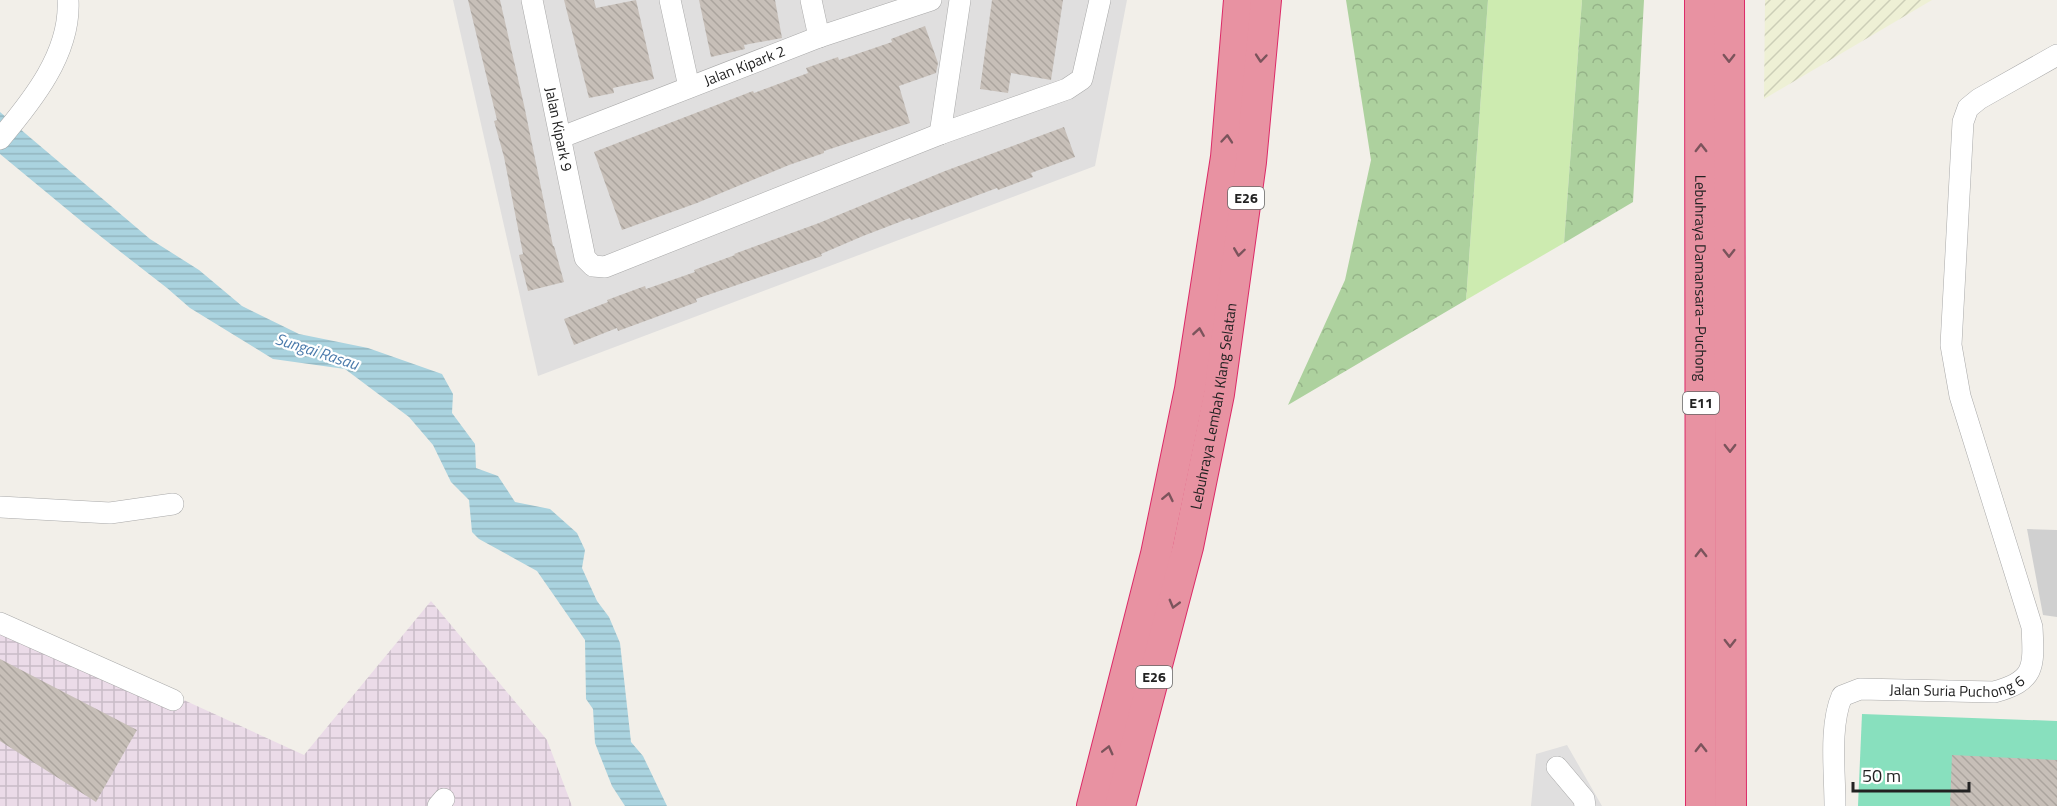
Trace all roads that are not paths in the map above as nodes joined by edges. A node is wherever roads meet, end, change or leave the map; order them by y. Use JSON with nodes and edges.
{"nodes":[{"id":1,"x":68,"y":0,"type":"edge"},
{"id":2,"x":532,"y":0,"type":"edge"},
{"id":3,"x":670,"y":0,"type":"edge"},
{"id":4,"x":811,"y":0,"type":"edge"},
{"id":5,"x":931,"y":0,"type":"edge"},
{"id":6,"x":960,"y":0,"type":"edge"},
{"id":7,"x":1100,"y":0,"type":"edge"},
{"id":8,"x":1239,"y":0,"type":"edge"},
{"id":9,"x":1266,"y":0,"type":"edge"},
{"id":10,"x":1700,"y":0,"type":"edge"},
{"id":11,"x":1729,"y":0,"type":"edge"},
{"id":12,"x":819,"y":37,"type":"junction"},
{"id":13,"x":2057,"y":55,"type":"edge"},
{"id":14,"x":689,"y":87,"type":"junction"},
{"id":15,"x":940,"y":134,"type":"junction"},
{"id":16,"x":562,"y":137,"type":"junction"},
{"id":17,"x":0,"y":139,"type":"edge"},
{"id":18,"x":1205,"y":392,"type":"junction"},
{"id":19,"x":173,"y":504,"type":"dead end"},
{"id":20,"x":0,"y":507,"type":"edge"},
{"id":21,"x":0,"y":622,"type":"edge"},
{"id":22,"x":173,"y":700,"type":"dead end"},
{"id":23,"x":1557,"y":767,"type":"dead end"},
{"id":24,"x":1092,"y":806,"type":"edge"},
{"id":25,"x":1120,"y":806,"type":"edge"},
{"id":26,"x":1585,"y":806,"type":"edge"},
{"id":27,"x":1701,"y":806,"type":"edge"},
{"id":28,"x":1731,"y":806,"type":"edge"},
{"id":29,"x":1835,"y":806,"type":"edge"}],
"edges":[{"from":1,"to":17,"type":"street"},
{"from":2,"to":16,"type":"street","name":"Jalan Kipark 9"},
{"from":3,"to":14,"type":"street"},
{"from":4,"to":12,"type":"street"},
{"from":5,"to":12,"type":"street","name":"Jalan Kipark 2"},
{"from":6,"to":15,"type":"street"},
{"from":7,"to":15,"type":"street"},
{"from":18,"to":8,"type":"highway","name":"Lebuhraya Lembah Klang Selatan","number":"E26","one_way":true},
{"from":9,"to":18,"type":"highway","name":"Lebuhraya Lembah Klang Selatan","number":"E26","one_way":true},
{"from":27,"to":10,"type":"highway","name":"Lebuhraya Damansara–Puchong","number":"E11","one_way":true},
{"from":11,"to":28,"type":"highway","name":"Lebuhraya Damansara–Puchong","number":"E11","one_way":true},
{"from":12,"to":14,"type":"street","name":"Jalan Kipark 2"},
{"from":13,"to":29,"type":"street","name":"Jalan Suria Puchong 6"},
{"from":14,"to":16,"type":"street","name":"Jalan Kipark 2"},
{"from":15,"to":16,"type":"street","name":"Jalan Kipark 9"},
{"from":24,"to":18,"type":"highway","name":"Lebuhraya Lembah Klang Selatan","number":"E26","one_way":true},
{"from":18,"to":25,"type":"highway","name":"Lebuhraya Lembah Klang Selatan","number":"E26","one_way":true},
{"from":19,"to":20,"type":"street"},
{"from":21,"to":22,"type":"street"},
{"from":23,"to":26,"type":"street"}]}
